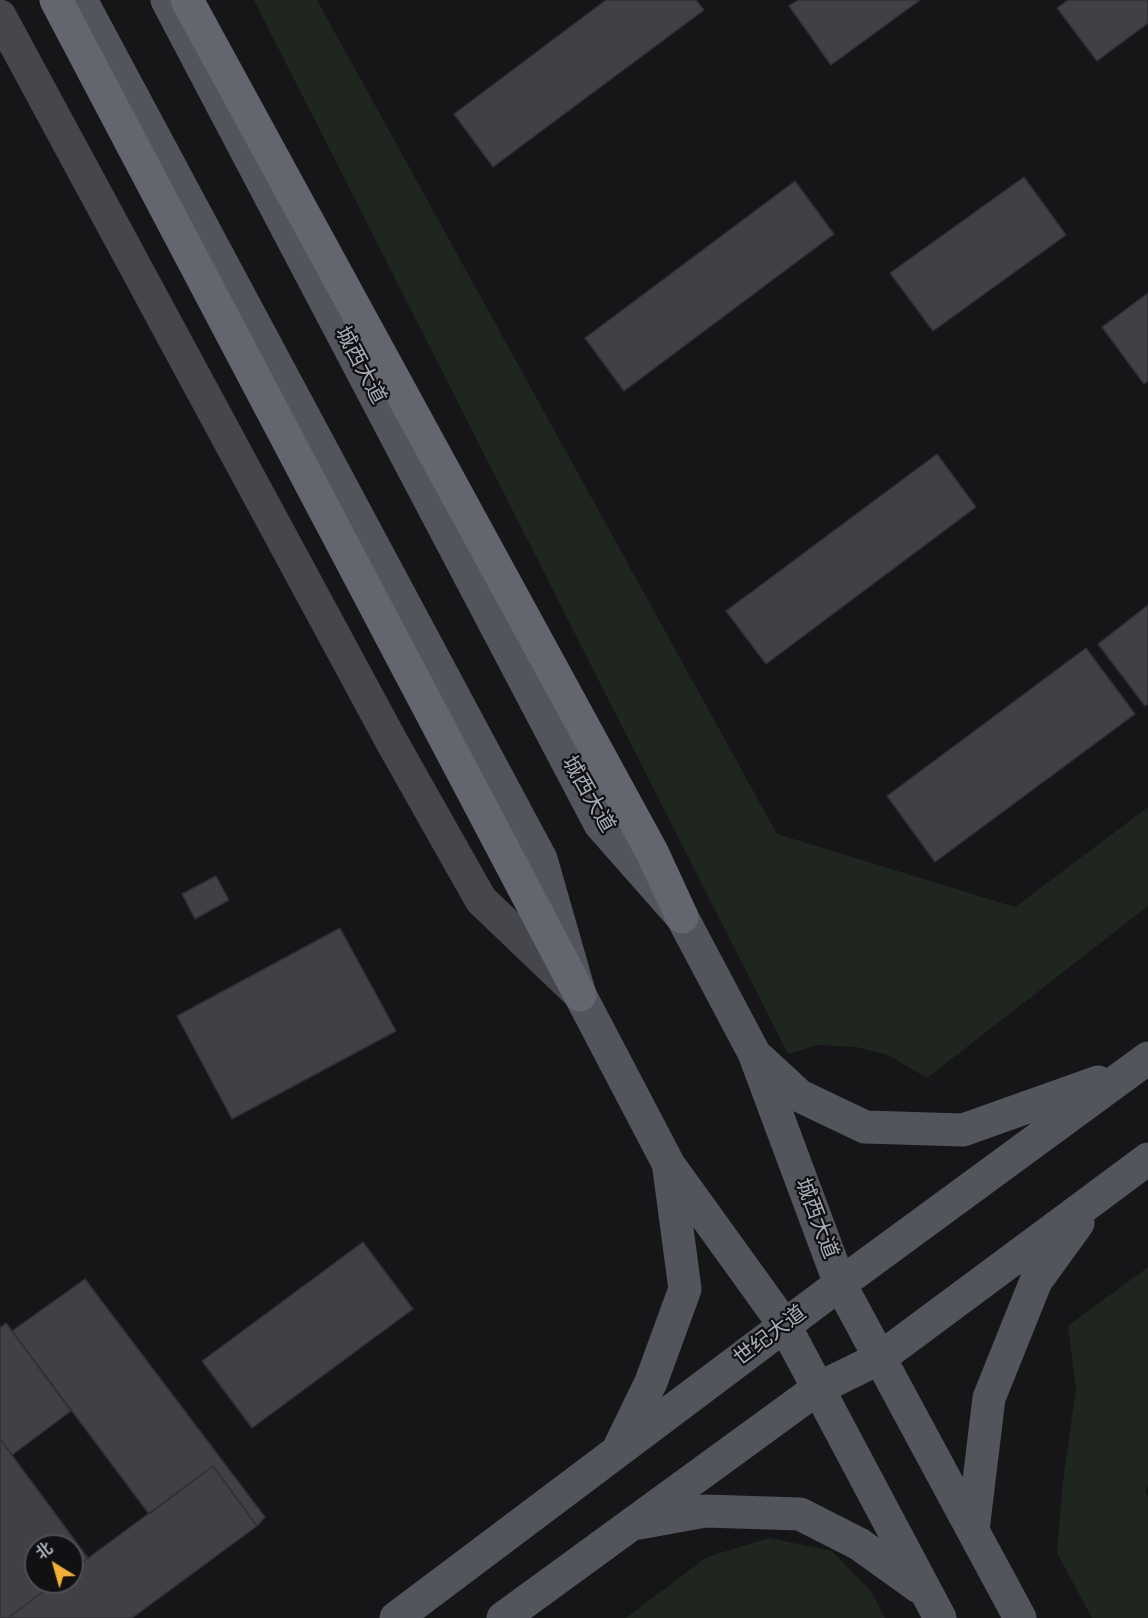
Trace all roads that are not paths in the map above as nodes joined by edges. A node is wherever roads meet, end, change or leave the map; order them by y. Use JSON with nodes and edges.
{"nodes":[{"id":1,"x":56,"y":0,"type":"edge"},
{"id":2,"x":81,"y":0,"type":"edge"},
{"id":3,"x":167,"y":0,"type":"edge"},
{"id":4,"x":187,"y":0,"type":"edge"},
{"id":5,"x":0,"y":16,"type":"edge"},
{"id":6,"x":682,"y":917,"type":"junction"},
{"id":7,"x":580,"y":995,"type":"junction"},
{"id":8,"x":754,"y":1053,"type":"junction"},
{"id":9,"x":1139,"y":1064,"type":"edge"},
{"id":10,"x":1148,"y":1159,"type":"edge"},
{"id":11,"x":669,"y":1165,"type":"junction"},
{"id":12,"x":1096,"y":1197,"type":"junction"},
{"id":13,"x":840,"y":1284,"type":"junction"},
{"id":14,"x":785,"y":1326,"type":"junction"},
{"id":15,"x":879,"y":1358,"type":"junction"},
{"id":16,"x":817,"y":1389,"type":"junction"},
{"id":17,"x":616,"y":1452,"type":"junction"},
{"id":18,"x":631,"y":1524,"type":"junction"},
{"id":19,"x":973,"y":1530,"type":"junction"},
{"id":20,"x":933,"y":1605,"type":"edge"},
{"id":21,"x":396,"y":1618,"type":"edge"},
{"id":22,"x":503,"y":1618,"type":"edge"},
{"id":23,"x":1020,"y":1618,"type":"edge"}],
"edges":[{"from":1,"to":7,"type":"highway"},
{"from":2,"to":7,"type":"main road"},
{"from":3,"to":6,"type":"main road","name":"城西大道"},
{"from":4,"to":6,"type":"highway"},
{"from":5,"to":7,"type":"main road"},
{"from":6,"to":8,"type":"main road","name":"城西大道"},
{"from":7,"to":11,"type":"main road"},
{"from":8,"to":9,"type":"main road"},
{"from":8,"to":13,"type":"main road","name":"城西大道"},
{"from":9,"to":13,"type":"main road","name":"世纪大道"},
{"from":10,"to":12,"type":"main road"},
{"from":11,"to":14,"type":"main road"},
{"from":11,"to":17,"type":"main road"},
{"from":12,"to":15,"type":"main road"},
{"from":12,"to":19,"type":"main road"},
{"from":13,"to":14,"type":"main road","name":"世纪大道"},
{"from":13,"to":15,"type":"main road","name":"城西大道"},
{"from":14,"to":16,"type":"main road"},
{"from":14,"to":17,"type":"main road","name":"世纪大道"},
{"from":15,"to":16,"type":"main road"},
{"from":15,"to":19,"type":"main road","name":"城西大道"},
{"from":16,"to":18,"type":"main road"},
{"from":16,"to":20,"type":"main road"},
{"from":17,"to":21,"type":"main road","name":"世纪大道"},
{"from":18,"to":20,"type":"main road"},
{"from":18,"to":22,"type":"main road"},
{"from":19,"to":23,"type":"main road","name":"城西大道"}]}
